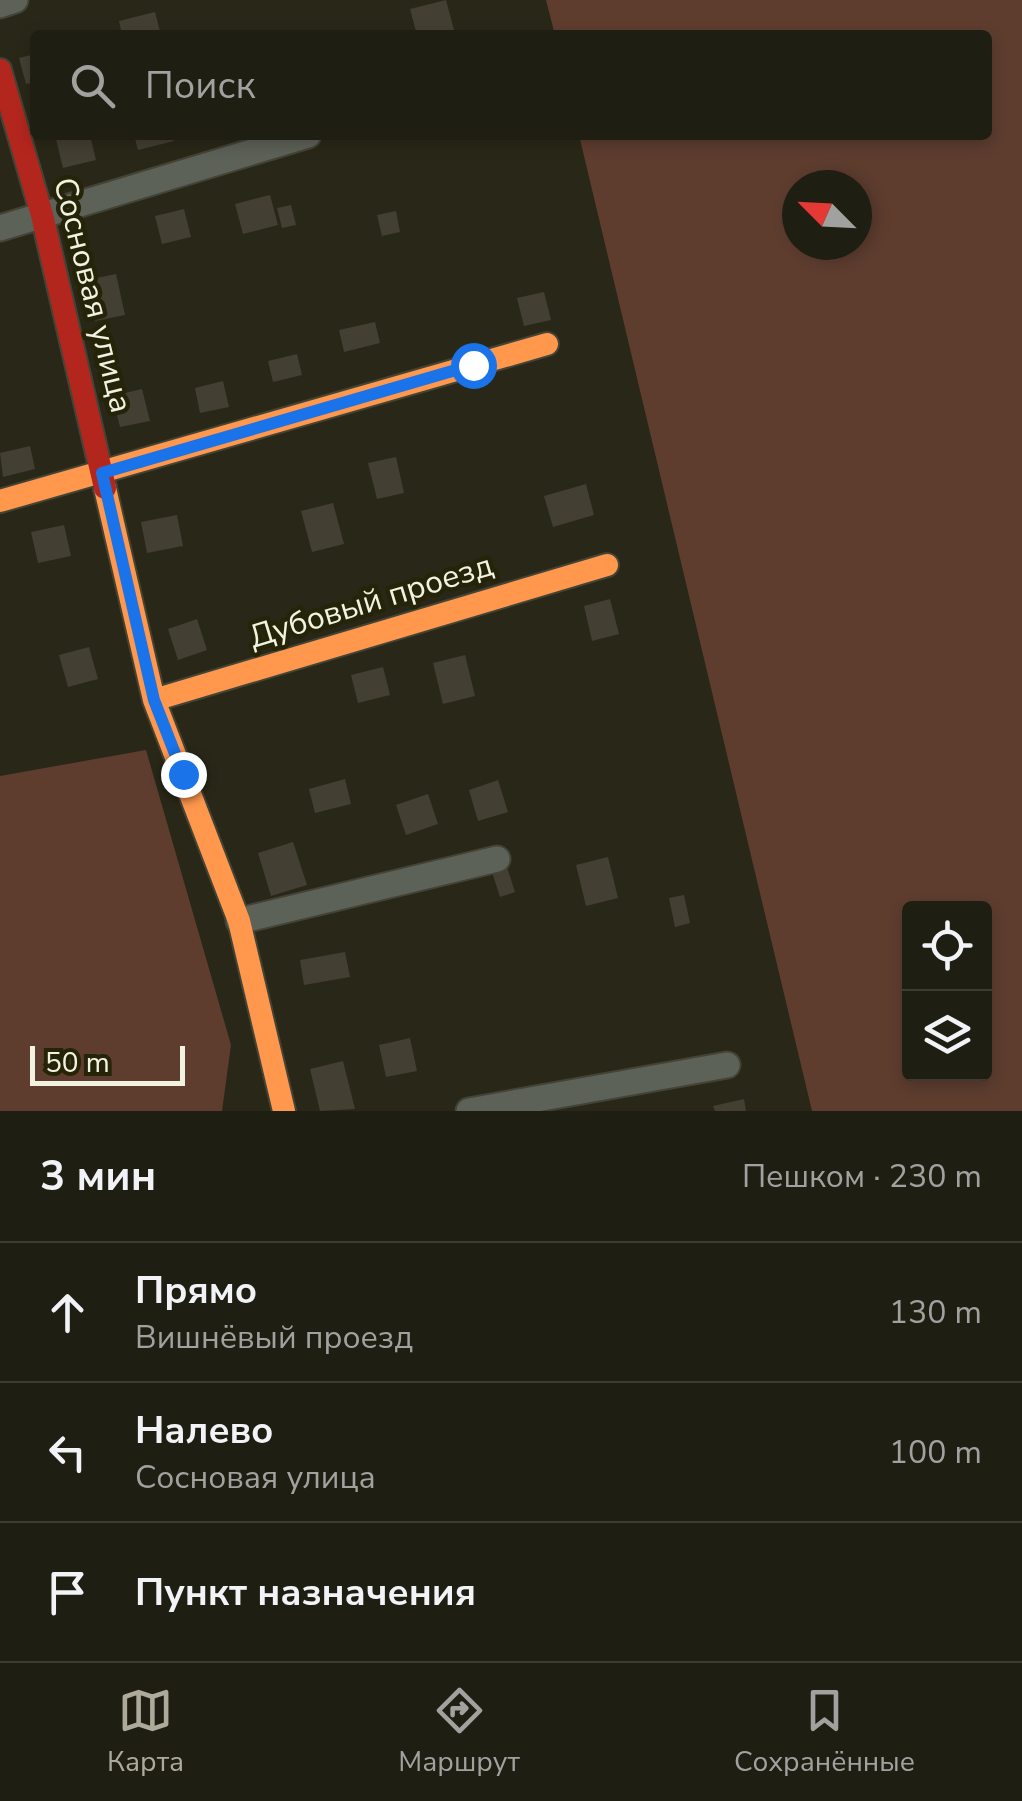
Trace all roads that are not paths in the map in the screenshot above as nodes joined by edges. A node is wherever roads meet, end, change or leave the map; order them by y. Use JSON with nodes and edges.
{"nodes":[{"id":1,"x":15,"y":0,"type":"edge"},
{"id":2,"x":0,"y":5,"type":"edge"},
{"id":3,"x":0,"y":70,"type":"edge"},
{"id":4,"x":291,"y":140,"type":"edge"},
{"id":5,"x":42,"y":215,"type":"junction"},
{"id":6,"x":0,"y":228,"type":"edge"},
{"id":7,"x":547,"y":344,"type":"dead end"},
{"id":8,"x":102,"y":473,"type":"junction"},
{"id":9,"x":0,"y":501,"type":"edge"},
{"id":10,"x":607,"y":566,"type":"dead end"},
{"id":11,"x":154,"y":700,"type":"junction"},
{"id":12,"x":497,"y":860,"type":"dead end"},
{"id":13,"x":240,"y":921,"type":"junction"},
{"id":14,"x":727,"y":1065,"type":"dead end"},
{"id":15,"x":284,"y":1111,"type":"edge"},
{"id":16,"x":469,"y":1111,"type":"edge"}],
"edges":[{"from":1,"to":2,"type":"street"},
{"from":3,"to":5,"type":"street","name":"Сосновая улица"},
{"from":4,"to":5,"type":"street"},
{"from":5,"to":6,"type":"street"},
{"from":5,"to":8,"type":"street","name":"Сосновая улица"},
{"from":7,"to":8,"type":"street"},
{"from":8,"to":9,"type":"street"},
{"from":8,"to":11,"type":"street","name":"Сосновая улица"},
{"from":10,"to":11,"type":"street","name":"Дубовый проезд"},
{"from":11,"to":13,"type":"street","name":"Сосновая улица"},
{"from":12,"to":13,"type":"street"},
{"from":13,"to":15,"type":"street","name":"Сосновая улица"},
{"from":14,"to":16,"type":"street"}]}
